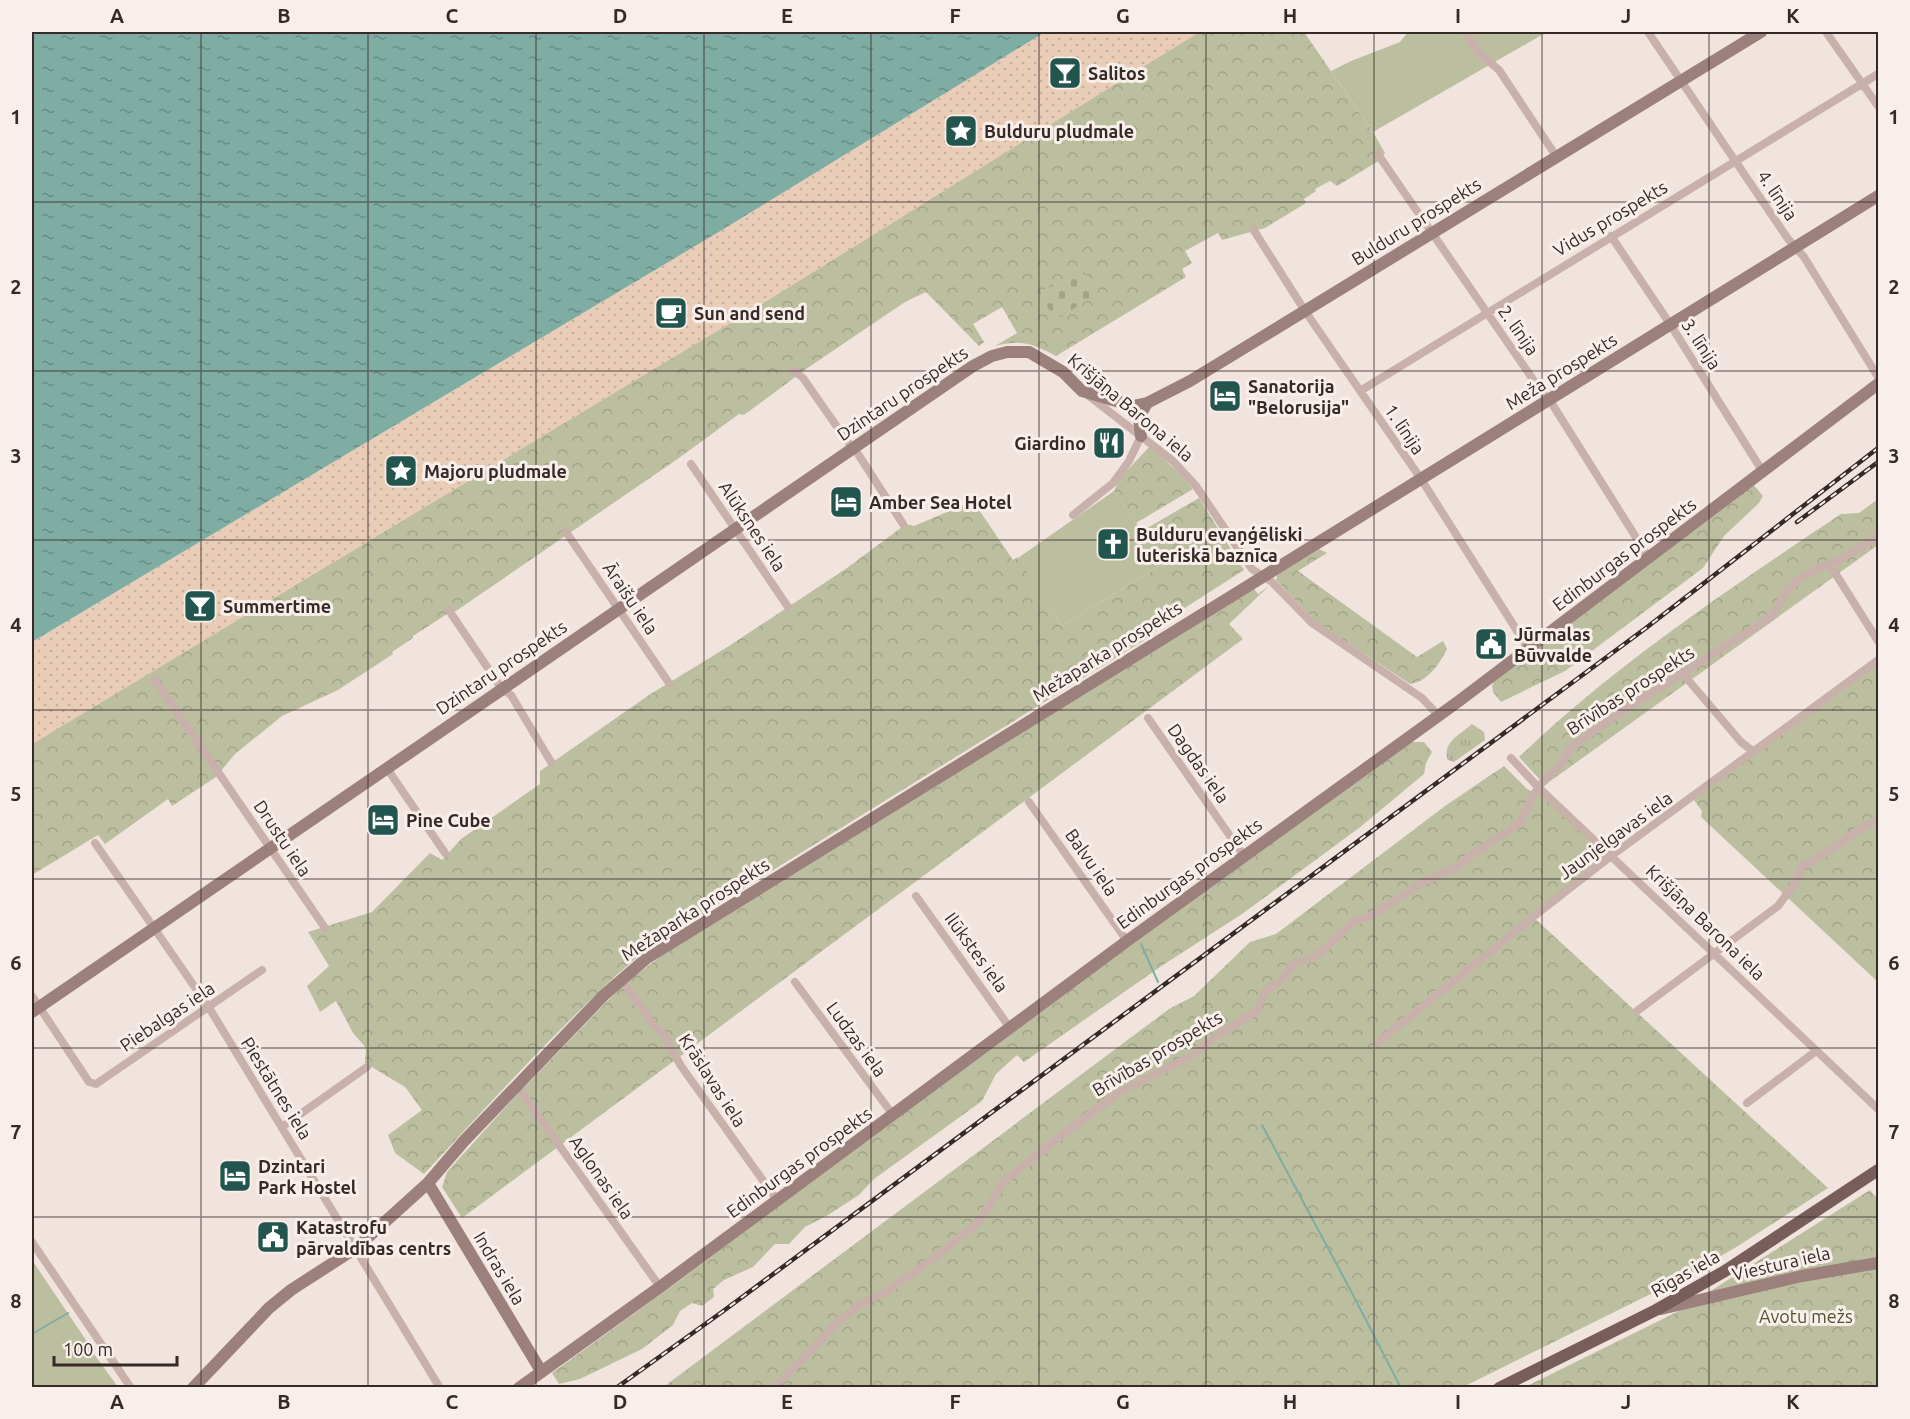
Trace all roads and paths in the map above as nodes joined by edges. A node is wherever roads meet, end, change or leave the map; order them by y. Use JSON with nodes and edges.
{"nodes":[{"id":1,"x":1465,"y":32,"type":"edge"},
{"id":2,"x":1648,"y":32,"type":"edge"},
{"id":3,"x":1761,"y":32,"type":"edge"},
{"id":4,"x":1826,"y":32,"type":"edge"},
{"id":5,"x":1878,"y":74,"type":"edge"},
{"id":6,"x":1681,"y":80,"type":"junction"},
{"id":7,"x":1863,"y":84,"type":"junction"},
{"id":8,"x":1878,"y":106,"type":"edge"},
{"id":9,"x":1377,"y":153,"type":"dead end"},
{"id":10,"x":1557,"y":156,"type":"junction"},
{"id":11,"x":1736,"y":162,"type":"junction"},
{"id":12,"x":1878,"y":196,"type":"edge"},
{"id":13,"x":1253,"y":229,"type":"dead end"},
{"id":14,"x":1431,"y":233,"type":"junction"},
{"id":15,"x":1611,"y":236,"type":"junction"},
{"id":16,"x":1795,"y":248,"type":"junction"},
{"id":17,"x":1305,"y":311,"type":"junction"},
{"id":18,"x":1487,"y":312,"type":"junction"},
{"id":19,"x":1670,"y":324,"type":"junction"},
{"id":20,"x":992,"y":356,"type":"joint"},
{"id":21,"x":793,"y":370,"type":"dead end"},
{"id":22,"x":1878,"y":377,"type":"edge"},
{"id":23,"x":1878,"y":384,"type":"edge"},
{"id":24,"x":1082,"y":391,"type":"junction"},
{"id":25,"x":1360,"y":391,"type":"junction"},
{"id":26,"x":1549,"y":399,"type":"junction"},
{"id":27,"x":1146,"y":403,"type":"junction"},
{"id":28,"x":1141,"y":436,"type":"junction"},
{"id":29,"x":852,"y":448,"type":"junction"},
{"id":30,"x":691,"y":464,"type":"dead end"},
{"id":31,"x":1762,"y":472,"type":"junction"},
{"id":32,"x":1421,"y":479,"type":"junction"},
{"id":33,"x":1073,"y":515,"type":"dead end"},
{"id":34,"x":903,"y":524,"type":"dead end"},
{"id":35,"x":735,"y":529,"type":"junction"},
{"id":36,"x":566,"y":532,"type":"dead end"},
{"id":37,"x":1878,"y":536,"type":"edge"},
{"id":38,"x":1649,"y":558,"type":"junction"},
{"id":39,"x":1830,"y":565,"type":"junction"},
{"id":40,"x":1263,"y":576,"type":"junction"},
{"id":41,"x":788,"y":607,"type":"dead end"},
{"id":42,"x":619,"y":608,"type":"junction"},
{"id":43,"x":448,"y":609,"type":"dead end"},
{"id":44,"x":1878,"y":641,"type":"edge"},
{"id":45,"x":1528,"y":648,"type":"junction"},
{"id":46,"x":1878,"y":660,"type":"edge"},
{"id":47,"x":1683,"y":674,"type":"junction"},
{"id":48,"x":155,"y":680,"type":"dead end"},
{"id":49,"x":669,"y":683,"type":"dead end"},
{"id":50,"x":502,"y":689,"type":"junction"},
{"id":51,"x":1439,"y":716,"type":"junction"},
{"id":52,"x":1148,"y":718,"type":"dead end"},
{"id":53,"x":1754,"y":752,"type":"junction"},
{"id":54,"x":1511,"y":758,"type":"dead end"},
{"id":55,"x":551,"y":762,"type":"dead end"},
{"id":56,"x":386,"y":767,"type":"junction"},
{"id":57,"x":1538,"y":787,"type":"junction"},
{"id":58,"x":1029,"y":802,"type":"dead end"},
{"id":59,"x":1878,"y":819,"type":"edge"},
{"id":60,"x":95,"y":843,"type":"dead end"},
{"id":61,"x":270,"y":848,"type":"junction"},
{"id":62,"x":445,"y":853,"type":"dead end"},
{"id":63,"x":1244,"y":856,"type":"junction"},
{"id":64,"x":1611,"y":856,"type":"junction"},
{"id":65,"x":916,"y":896,"type":"dead end"},
{"id":66,"x":155,"y":927,"type":"junction"},
{"id":67,"x":325,"y":928,"type":"dead end"},
{"id":68,"x":1127,"y":941,"type":"junction"},
{"id":69,"x":1714,"y":954,"type":"junction"},
{"id":70,"x":262,"y":970,"type":"dead end"},
{"id":71,"x":621,"y":979,"type":"junction"},
{"id":72,"x":795,"y":982,"type":"dead end"},
{"id":73,"x":34,"y":1005,"type":"edge"},
{"id":74,"x":208,"y":1006,"type":"junction"},
{"id":75,"x":1637,"y":1011,"type":"dead end"},
{"id":76,"x":1010,"y":1028,"type":"junction"},
{"id":77,"x":1377,"y":1043,"type":"dead end"},
{"id":78,"x":1816,"y":1051,"type":"junction"},
{"id":79,"x":367,"y":1066,"type":"dead end"},
{"id":80,"x":517,"y":1086,"type":"junction"},
{"id":81,"x":1747,"y":1103,"type":"dead end"},
{"id":82,"x":1878,"y":1109,"type":"edge"},
{"id":83,"x":893,"y":1115,"type":"junction"},
{"id":84,"x":282,"y":1127,"type":"junction"},
{"id":85,"x":1878,"y":1170,"type":"edge"},
{"id":86,"x":428,"y":1183,"type":"junction"},
{"id":87,"x":777,"y":1200,"type":"junction"},
{"id":88,"x":32,"y":1242,"type":"edge"},
{"id":89,"x":356,"y":1248,"type":"junction"},
{"id":90,"x":1878,"y":1263,"type":"edge"},
{"id":91,"x":660,"y":1287,"type":"junction"},
{"id":92,"x":1656,"y":1310,"type":"junction"},
{"id":93,"x":541,"y":1371,"type":"junction"},
{"id":94,"x":131,"y":1388,"type":"edge"},
{"id":95,"x":193,"y":1388,"type":"edge"},
{"id":96,"x":440,"y":1388,"type":"edge"},
{"id":97,"x":519,"y":1388,"type":"edge"},
{"id":98,"x":773,"y":1388,"type":"edge"},
{"id":99,"x":1498,"y":1388,"type":"edge"}],
"edges":[{"from":1,"to":10,"type":"street"},
{"from":2,"to":6,"type":"street","name":"4. līnija"},
{"from":3,"to":6,"type":"street","name":"Bulduru prospekts"},
{"from":4,"to":7,"type":"street"},
{"from":5,"to":7,"type":"street","name":"Vidus prospekts"},
{"from":6,"to":10,"type":"street","name":"Bulduru prospekts"},
{"from":6,"to":11,"type":"street","name":"4. līnija"},
{"from":7,"to":8,"type":"street"},
{"from":7,"to":11,"type":"street","name":"Vidus prospekts"},
{"from":9,"to":14,"type":"street","name":"2. līnija"},
{"from":10,"to":14,"type":"street","name":"Bulduru prospekts"},
{"from":11,"to":15,"type":"street","name":"Vidus prospekts"},
{"from":11,"to":16,"type":"street","name":"4. līnija"},
{"from":12,"to":16,"type":"street","name":"Meža prospekts"},
{"from":13,"to":17,"type":"street","name":"1. līnija"},
{"from":14,"to":17,"type":"street","name":"Bulduru prospekts"},
{"from":14,"to":18,"type":"street","name":"2. līnija"},
{"from":15,"to":18,"type":"street","name":"Vidus prospekts"},
{"from":15,"to":19,"type":"street","name":"3. līnija"},
{"from":16,"to":19,"type":"street","name":"Meža prospekts"},
{"from":16,"to":22,"type":"street","name":"4. līnija"},
{"from":17,"to":25,"type":"street","name":"1. līnija"},
{"from":17,"to":27,"type":"street","name":"Bulduru prospekts"},
{"from":18,"to":25,"type":"street","name":"Vidus prospekts"},
{"from":18,"to":26,"type":"street","name":"2. līnija"},
{"from":19,"to":26,"type":"street","name":"Meža prospekts"},
{"from":19,"to":31,"type":"street","name":"3. līnija"},
{"from":20,"to":24,"type":"street","name":"Krišjāņa Barona iela"},
{"from":20,"to":29,"type":"street","name":"Dzintaru prospekts"},
{"from":21,"to":29,"type":"street"},
{"from":23,"to":31,"type":"street","name":"Edinburgas prospekts"},
{"from":24,"to":27,"type":"street","name":"Bulduru prospekts"},
{"from":24,"to":28,"type":"street","name":"Krišjāņa Barona iela"},
{"from":25,"to":32,"type":"street","name":"1. līnija"},
{"from":26,"to":32,"type":"street","name":"Meža prospekts"},
{"from":26,"to":38,"type":"street","name":"2. līnija"},
{"from":27,"to":28,"type":"street"},
{"from":28,"to":33,"type":"street"},
{"from":28,"to":40,"type":"street","name":"Krišjāņa Barona iela"},
{"from":29,"to":34,"type":"street"},
{"from":29,"to":35,"type":"street","name":"Dzintaru prospekts"},
{"from":30,"to":35,"type":"street","name":"Alūksnes iela"},
{"from":31,"to":38,"type":"street","name":"Edinburgas prospekts"},
{"from":32,"to":40,"type":"street","name":"Meža prospekts"},
{"from":32,"to":45,"type":"street","name":"1. līnija"},
{"from":35,"to":41,"type":"street","name":"Alūksnes iela"},
{"from":35,"to":42,"type":"street","name":"Dzintaru prospekts"},
{"from":36,"to":42,"type":"street","name":"Āraišu iela"},
{"from":37,"to":39,"type":"street","name":"Brīvības prospekts"},
{"from":38,"to":45,"type":"street","name":"Edinburgas prospekts"},
{"from":39,"to":44,"type":"street"},
{"from":39,"to":47,"type":"street","name":"Brīvības prospekts"},
{"from":40,"to":51,"type":"street","name":"Krišjāņa Barona iela"},
{"from":40,"to":71,"type":"street","name":"Mežaparka prospekts"},
{"from":42,"to":49,"type":"street","name":"Āraišu iela"},
{"from":42,"to":50,"type":"street","name":"Dzintaru prospekts"},
{"from":43,"to":50,"type":"street"},
{"from":45,"to":51,"type":"street","name":"Edinburgas prospekts"},
{"from":46,"to":53,"type":"street","name":"Jaunjelgavas iela"},
{"from":47,"to":53,"type":"street"},
{"from":47,"to":57,"type":"street","name":"Brīvības prospekts"},
{"from":48,"to":61,"type":"street","name":"Drustu iela"},
{"from":50,"to":55,"type":"street"},
{"from":50,"to":56,"type":"street","name":"Dzintaru prospekts"},
{"from":51,"to":63,"type":"street","name":"Edinburgas prospekts"},
{"from":52,"to":63,"type":"street","name":"Dagdas iela"},
{"from":53,"to":64,"type":"street","name":"Jaunjelgavas iela"},
{"from":54,"to":57,"type":"street","name":"Krišjāņa Barona iela"},
{"from":56,"to":61,"type":"street","name":"Dzintaru prospekts"},
{"from":56,"to":62,"type":"street"},
{"from":57,"to":64,"type":"street","name":"Krišjāņa Barona iela"},
{"from":57,"to":98,"type":"street","name":"Brīvības prospekts"},
{"from":58,"to":68,"type":"street","name":"Balvu iela"},
{"from":59,"to":69,"type":"street"},
{"from":60,"to":66,"type":"street","name":"Piestātnes iela"},
{"from":61,"to":66,"type":"street","name":"Dzintaru prospekts"},
{"from":61,"to":67,"type":"street","name":"Drustu iela"},
{"from":63,"to":68,"type":"street","name":"Edinburgas prospekts"},
{"from":64,"to":69,"type":"street","name":"Krišjāņa Barona iela"},
{"from":64,"to":77,"type":"street","name":"Jaunjelgavas iela"},
{"from":65,"to":76,"type":"street","name":"Ilūkstes iela"},
{"from":66,"to":73,"type":"street","name":"Dzintaru prospekts"},
{"from":66,"to":74,"type":"street","name":"Piestātnes iela"},
{"from":68,"to":76,"type":"street","name":"Edinburgas prospekts"},
{"from":69,"to":75,"type":"street"},
{"from":69,"to":78,"type":"street","name":"Krišjāņa Barona iela"},
{"from":70,"to":74,"type":"street","name":"Piebalgas iela"},
{"from":71,"to":80,"type":"street","name":"Mežaparka prospekts"},
{"from":71,"to":87,"type":"street","name":"Krāslavas iela"},
{"from":72,"to":83,"type":"street","name":"Ludzas iela"},
{"from":73,"to":74,"type":"street","name":"Piebalgas iela"},
{"from":74,"to":84,"type":"street","name":"Piestātnes iela"},
{"from":76,"to":83,"type":"street","name":"Edinburgas prospekts"},
{"from":78,"to":81,"type":"street"},
{"from":78,"to":82,"type":"street","name":"Krišjāņa Barona iela"},
{"from":79,"to":84,"type":"street"},
{"from":80,"to":86,"type":"street","name":"Mežaparka prospekts"},
{"from":80,"to":91,"type":"street","name":"Aglonas iela"},
{"from":83,"to":87,"type":"street","name":"Edinburgas prospekts"},
{"from":84,"to":89,"type":"street","name":"Piestātnes iela"},
{"from":85,"to":92,"type":"main road","name":"Rīgas iela"},
{"from":86,"to":89,"type":"street","name":"Mežaparka prospekts"},
{"from":86,"to":93,"type":"street","name":"Indras iela"},
{"from":87,"to":91,"type":"street","name":"Edinburgas prospekts"},
{"from":88,"to":94,"type":"street"},
{"from":89,"to":95,"type":"street","name":"Mežaparka prospekts"},
{"from":89,"to":96,"type":"street","name":"Piestātnes iela"},
{"from":90,"to":92,"type":"street","name":"Viestura iela"},
{"from":91,"to":93,"type":"street","name":"Edinburgas prospekts"},
{"from":92,"to":99,"type":"main road","name":"Rīgas iela"},
{"from":93,"to":97,"type":"street","name":"Edinburgas prospekts"}]}
